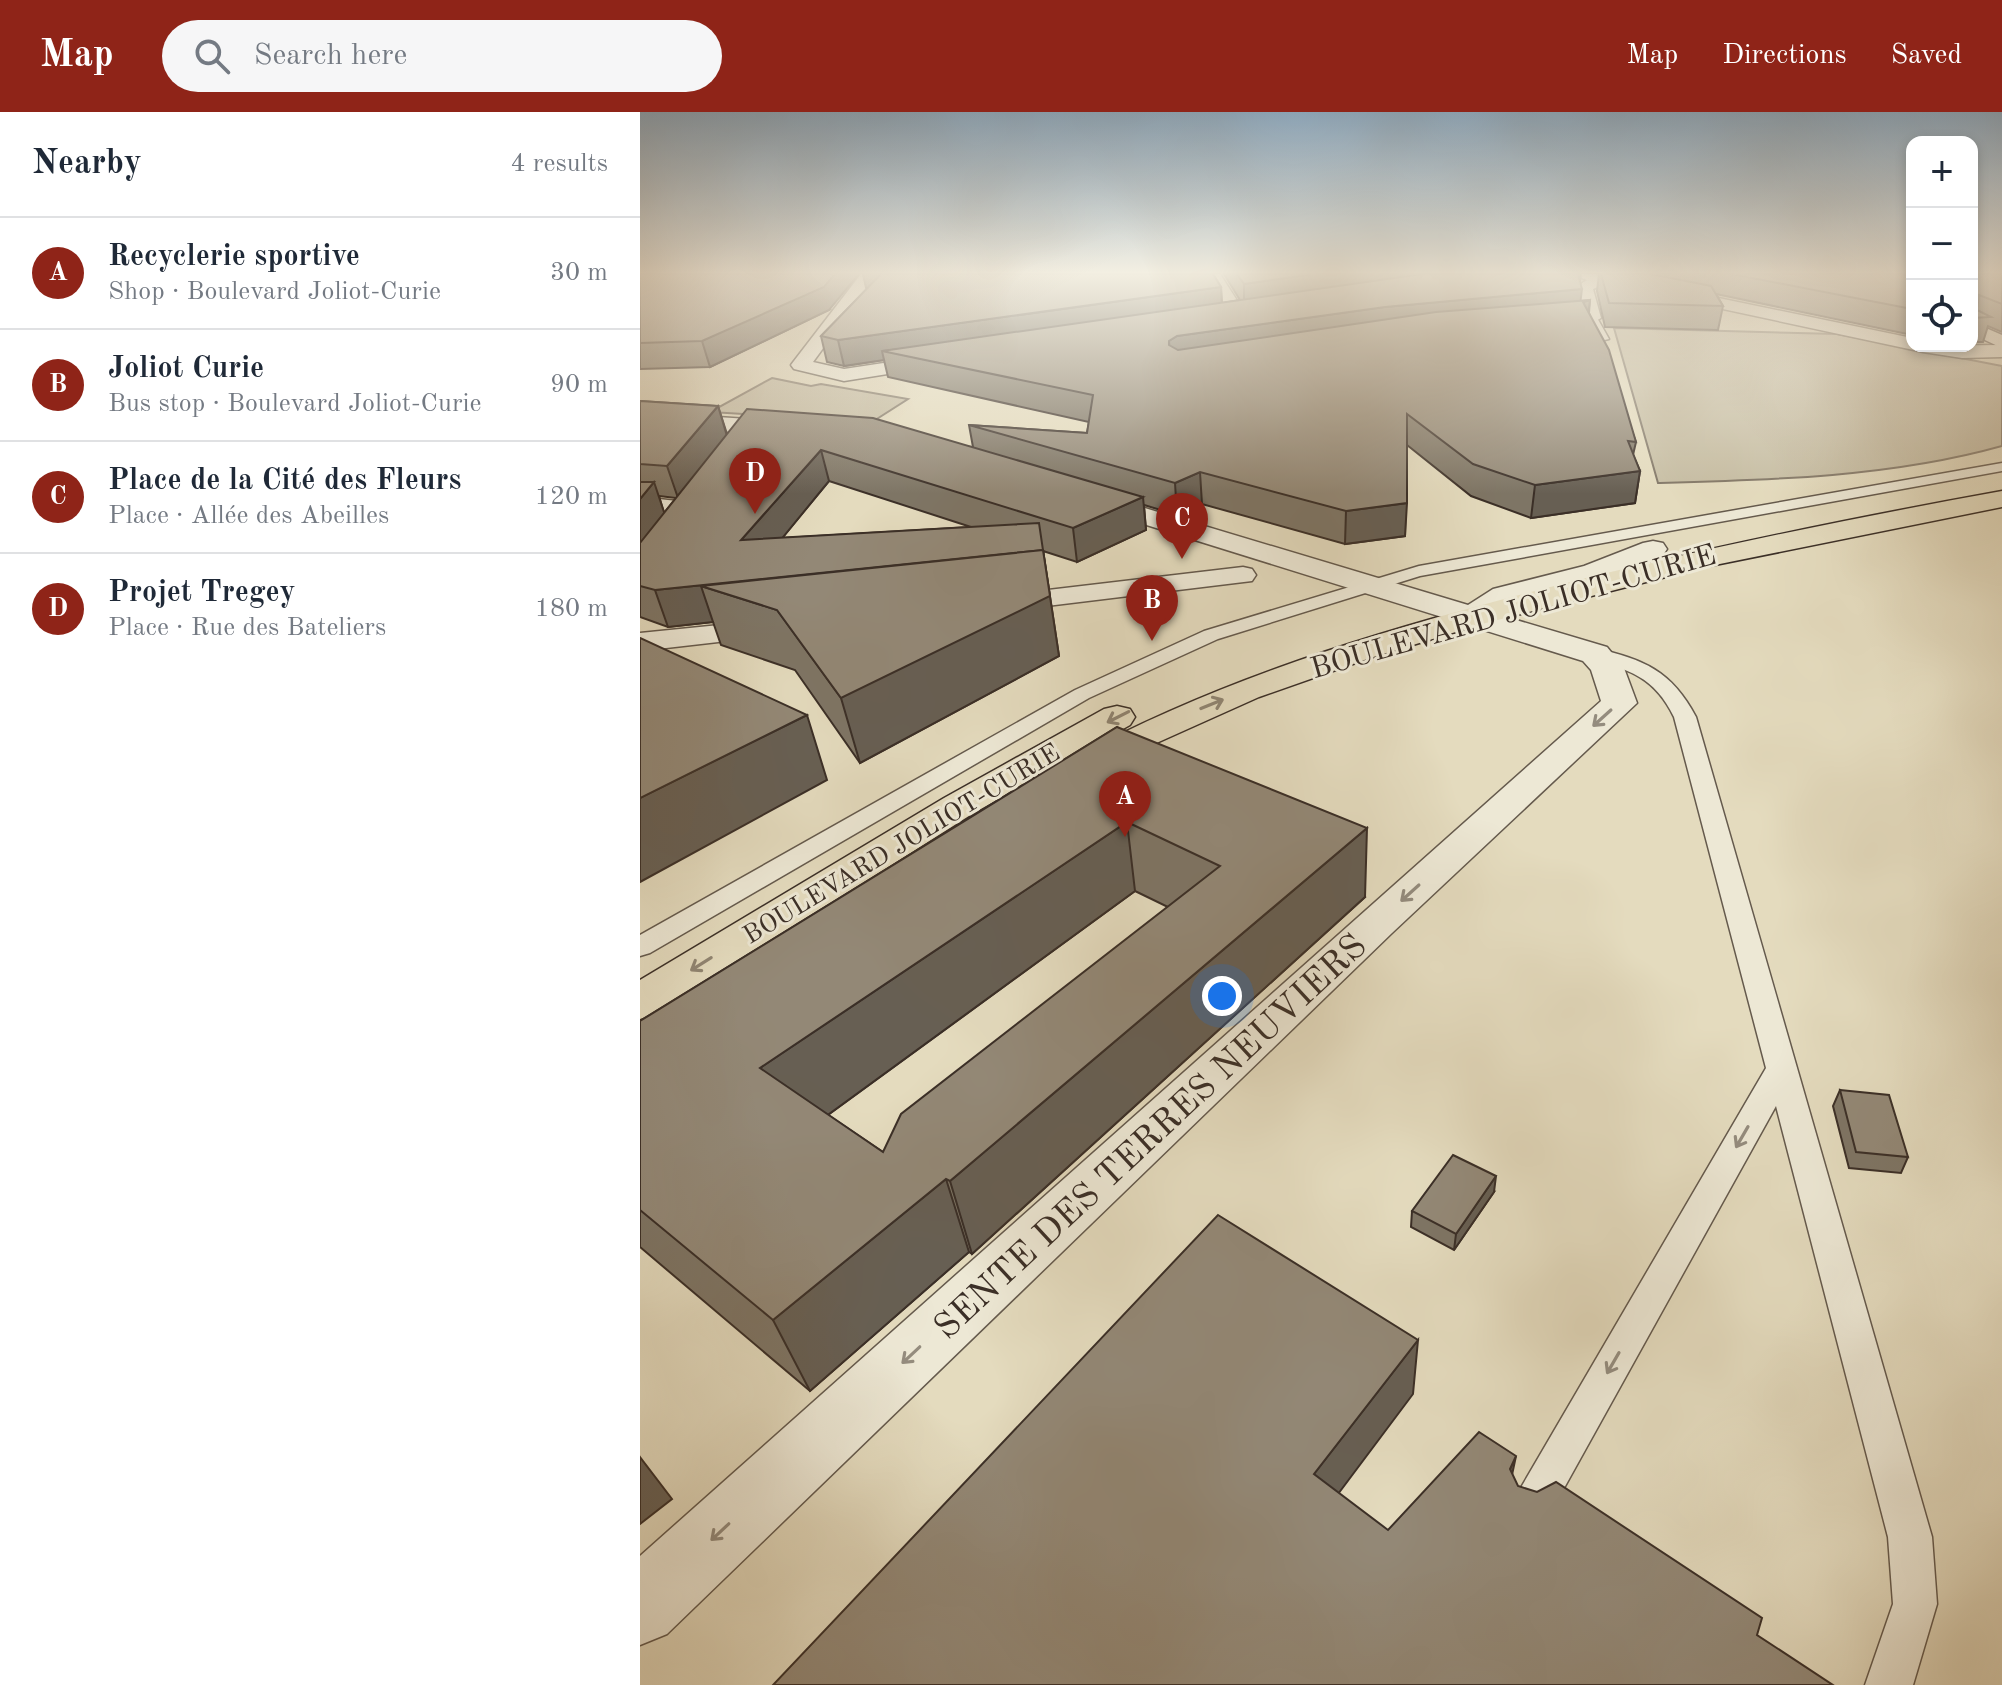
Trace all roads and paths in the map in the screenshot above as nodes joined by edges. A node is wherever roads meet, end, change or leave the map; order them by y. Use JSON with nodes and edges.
{"nodes":[{"id":1,"x":814,"y":347,"type":"edge"},
{"id":2,"x":2002,"y":351,"type":"edge"},
{"id":3,"x":1978,"y":352,"type":"edge"},
{"id":4,"x":954,"y":358,"type":"edge"},
{"id":5,"x":640,"y":419,"type":"edge"},
{"id":6,"x":750,"y":426,"type":"junction"},
{"id":7,"x":817,"y":431,"type":"edge"},
{"id":8,"x":732,"y":450,"type":"edge"},
{"id":9,"x":2002,"y":467,"type":"edge"},
{"id":10,"x":706,"y":485,"type":"edge"},
{"id":11,"x":2002,"y":486,"type":"edge"},
{"id":12,"x":1069,"y":493,"type":"edge"},
{"id":13,"x":2002,"y":499,"type":"edge"},
{"id":14,"x":640,"y":504,"type":"edge"},
{"id":15,"x":688,"y":508,"type":"junction"},
{"id":16,"x":669,"y":533,"type":"edge"},
{"id":17,"x":1653,"y":549,"type":"junction"},
{"id":18,"x":1243,"y":575,"type":"dead end"},
{"id":19,"x":1370,"y":584,"type":"junction"},
{"id":20,"x":1420,"y":600,"type":"junction"},
{"id":21,"x":970,"y":607,"type":"edge"},
{"id":22,"x":1471,"y":617,"type":"junction"},
{"id":23,"x":798,"y":626,"type":"edge"},
{"id":24,"x":640,"y":642,"type":"edge"},
{"id":25,"x":1595,"y":654,"type":"junction"},
{"id":26,"x":640,"y":947,"type":"edge"},
{"id":27,"x":646,"y":1019,"type":"edge"},
{"id":28,"x":1781,"y":1069,"type":"junction"},
{"id":29,"x":1523,"y":1520,"type":"edge"},
{"id":30,"x":640,"y":1607,"type":"edge"},
{"id":31,"x":1889,"y":1685,"type":"edge"}],
"edges":[{"from":1,"to":4,"type":"street"},
{"from":2,"to":3,"type":"street"},
{"from":5,"to":6,"type":"street"},
{"from":6,"to":7,"type":"street"},
{"from":6,"to":8,"type":"street"},
{"from":9,"to":19,"type":"lane"},
{"from":10,"to":15,"type":"street"},
{"from":11,"to":17,"type":"main road","name":"BOULEVARD JOLIOT-CURIE"},
{"from":12,"to":19,"type":"street"},
{"from":13,"to":22,"type":"main road","name":"BOULEVARD JOLIOT-CURIE"},
{"from":14,"to":15,"type":"street"},
{"from":15,"to":16,"type":"street"},
{"from":17,"to":20,"type":"main road","name":"BOULEVARD JOLIOT-CURIE"},
{"from":17,"to":22,"type":"street"},
{"from":18,"to":21,"type":"street"},
{"from":19,"to":20,"type":"street"},
{"from":19,"to":26,"type":"lane"},
{"from":20,"to":22,"type":"street"},
{"from":20,"to":27,"type":"main road","name":"BOULEVARD JOLIOT-CURIE","one_way":true},
{"from":22,"to":25,"type":"street"},
{"from":27,"to":22,"type":"main road","name":"BOULEVARD JOLIOT-CURIE","one_way":true},
{"from":23,"to":24,"type":"street"},
{"from":25,"to":28,"type":"lane"},
{"from":25,"to":30,"type":"street","name":"SENTE DES TERRES NEUVIERS","one_way":true},
{"from":28,"to":29,"type":"lane","one_way":true},
{"from":28,"to":31,"type":"lane"}]}
